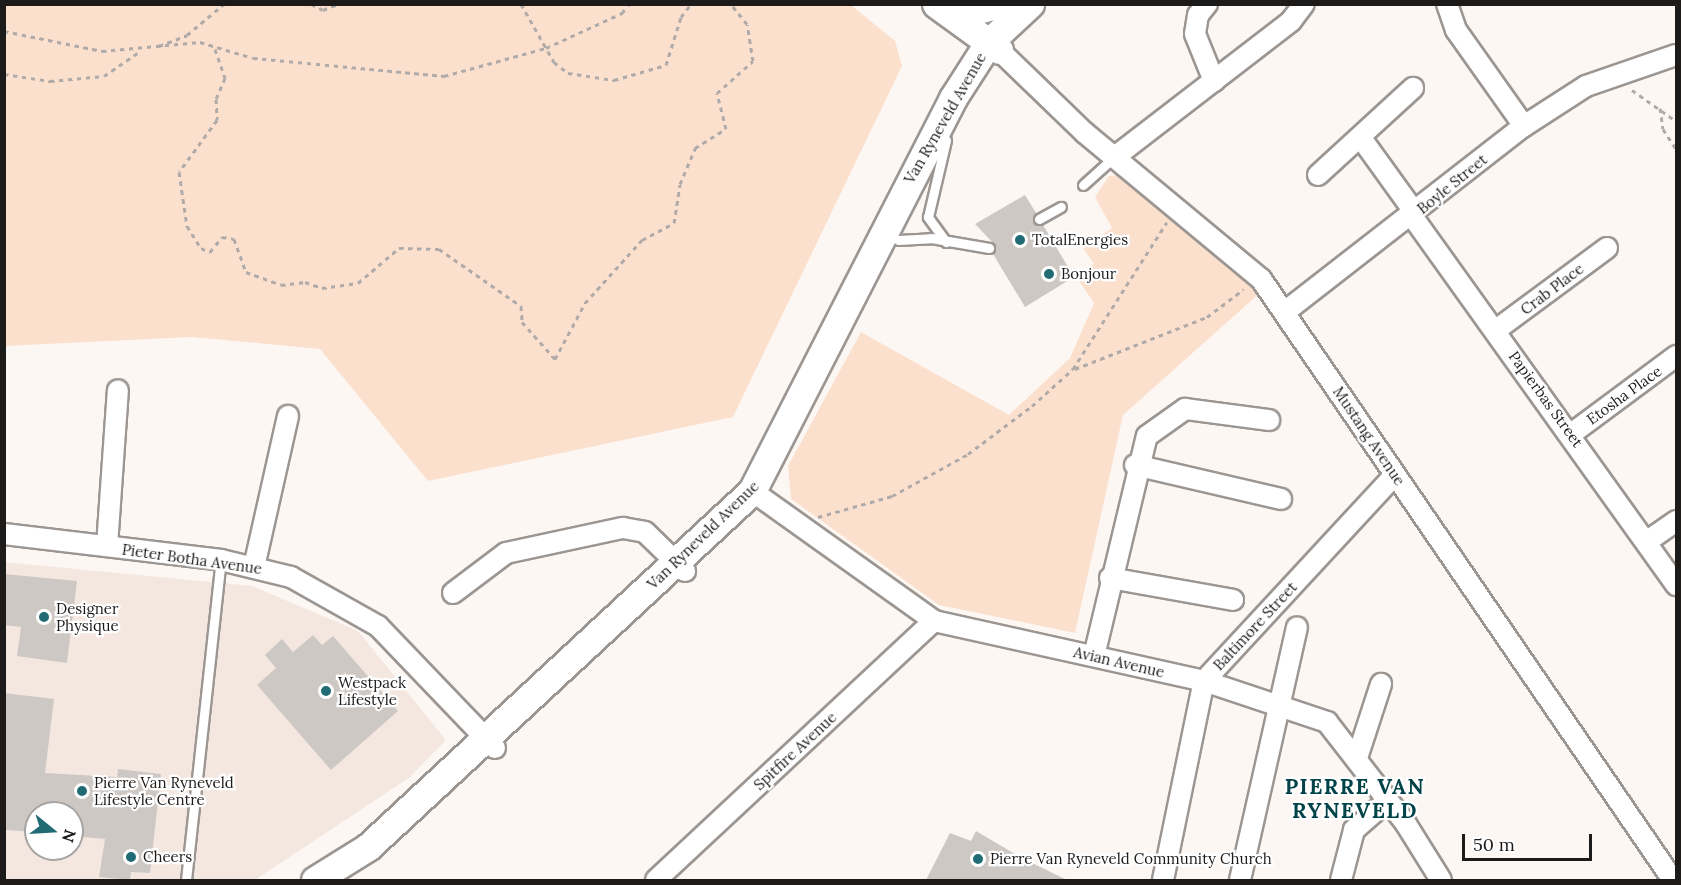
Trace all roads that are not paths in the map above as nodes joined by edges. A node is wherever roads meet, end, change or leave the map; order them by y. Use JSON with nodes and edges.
{"nodes":[{"id":1,"x":936,"y":4,"type":"edge"},
{"id":2,"x":949,"y":4,"type":"edge"},
{"id":3,"x":1000,"y":4,"type":"edge"},
{"id":4,"x":1030,"y":4,"type":"edge"},
{"id":5,"x":1050,"y":4,"type":"edge"},
{"id":6,"x":1207,"y":4,"type":"edge"},
{"id":7,"x":1304,"y":4,"type":"edge"},
{"id":8,"x":1447,"y":4,"type":"edge"},
{"id":9,"x":994,"y":46,"type":"junction"},
{"id":10,"x":1677,"y":55,"type":"edge"},
{"id":11,"x":1214,"y":81,"type":"junction"},
{"id":12,"x":1413,"y":88,"type":"dead end"},
{"id":13,"x":1524,"y":126,"type":"junction"},
{"id":14,"x":1361,"y":138,"type":"junction"},
{"id":15,"x":946,"y":141,"type":"junction"},
{"id":16,"x":1116,"y":156,"type":"junction"},
{"id":17,"x":1318,"y":175,"type":"dead end"},
{"id":18,"x":1083,"y":185,"type":"dead end"},
{"id":19,"x":1061,"y":207,"type":"dead end"},
{"id":20,"x":1414,"y":215,"type":"junction"},
{"id":21,"x":1039,"y":219,"type":"dead end"},
{"id":22,"x":898,"y":240,"type":"junction"},
{"id":23,"x":946,"y":242,"type":"junction"},
{"id":24,"x":989,"y":248,"type":"dead end"},
{"id":25,"x":1607,"y":248,"type":"dead end"},
{"id":26,"x":1286,"y":311,"type":"junction"},
{"id":27,"x":1496,"y":330,"type":"junction"},
{"id":28,"x":1677,"y":356,"type":"edge"},
{"id":29,"x":118,"y":390,"type":"dead end"},
{"id":30,"x":288,"y":416,"type":"dead end"},
{"id":31,"x":1269,"y":420,"type":"dead end"},
{"id":32,"x":1571,"y":434,"type":"junction"},
{"id":33,"x":1135,"y":465,"type":"junction"},
{"id":34,"x":1395,"y":475,"type":"junction"},
{"id":35,"x":757,"y":496,"type":"junction"},
{"id":36,"x":1281,"y":499,"type":"dead end"},
{"id":37,"x":1677,"y":521,"type":"edge"},
{"id":38,"x":4,"y":534,"type":"edge"},
{"id":39,"x":1649,"y":540,"type":"junction"},
{"id":40,"x":107,"y":546,"type":"junction"},
{"id":41,"x":221,"y":560,"type":"junction"},
{"id":42,"x":254,"y":567,"type":"junction"},
{"id":43,"x":681,"y":567,"type":"junction"},
{"id":44,"x":1110,"y":578,"type":"junction"},
{"id":45,"x":1677,"y":585,"type":"edge"},
{"id":46,"x":453,"y":593,"type":"dead end"},
{"id":47,"x":1233,"y":600,"type":"dead end"},
{"id":48,"x":934,"y":621,"type":"junction"},
{"id":49,"x":1298,"y":627,"type":"dead end"},
{"id":50,"x":1094,"y":656,"type":"junction"},
{"id":51,"x":1204,"y":681,"type":"junction"},
{"id":52,"x":1381,"y":684,"type":"dead end"},
{"id":53,"x":1282,"y":706,"type":"junction"},
{"id":54,"x":490,"y":743,"type":"junction"},
{"id":55,"x":1357,"y":758,"type":"junction"},
{"id":56,"x":1387,"y":801,"type":"junction"},
{"id":57,"x":186,"y":880,"type":"edge"},
{"id":58,"x":315,"y":880,"type":"edge"},
{"id":59,"x":349,"y":880,"type":"edge"},
{"id":60,"x":656,"y":880,"type":"edge"},
{"id":61,"x":1163,"y":880,"type":"edge"},
{"id":62,"x":1240,"y":880,"type":"edge"},
{"id":63,"x":1341,"y":880,"type":"edge"},
{"id":64,"x":1440,"y":880,"type":"edge"},
{"id":65,"x":1673,"y":880,"type":"edge"}],
"edges":[{"from":1,"to":9,"type":"main road"},
{"from":2,"to":3,"type":"main road"},
{"from":4,"to":9,"type":"main road","name":"Van Ryneveld Avenue"},
{"from":5,"to":9,"type":"main road","name":"Van Ryneveld Avenue"},
{"from":6,"to":11,"type":"street"},
{"from":7,"to":11,"type":"street"},
{"from":8,"to":13,"type":"street"},
{"from":9,"to":15,"type":"main road","name":"Van Ryneveld Avenue"},
{"from":9,"to":16,"type":"street","name":"Mustang Avenue"},
{"from":9,"to":35,"type":"main road","name":"Van Ryneveld Avenue"},
{"from":10,"to":13,"type":"street","name":"Boyle Street"},
{"from":11,"to":16,"type":"street"},
{"from":12,"to":14,"type":"street"},
{"from":13,"to":20,"type":"street","name":"Boyle Street"},
{"from":14,"to":17,"type":"street"},
{"from":14,"to":20,"type":"street","name":"Papierbas Street"},
{"from":15,"to":22,"type":"main road","name":"Van Ryneveld Avenue"},
{"from":15,"to":23,"type":"lane"},
{"from":16,"to":18,"type":"lane"},
{"from":16,"to":26,"type":"street","name":"Mustang Avenue"},
{"from":19,"to":21,"type":"lane"},
{"from":20,"to":26,"type":"street","name":"Boyle Street"},
{"from":20,"to":27,"type":"street","name":"Papierbas Street"},
{"from":22,"to":23,"type":"lane"},
{"from":22,"to":35,"type":"main road","name":"Van Ryneveld Avenue"},
{"from":23,"to":24,"type":"lane"},
{"from":25,"to":27,"type":"street","name":"Crab Place"},
{"from":26,"to":34,"type":"street","name":"Mustang Avenue"},
{"from":27,"to":32,"type":"street","name":"Papierbas Street"},
{"from":28,"to":32,"type":"street","name":"Etosha Place"},
{"from":29,"to":40,"type":"street"},
{"from":30,"to":42,"type":"street"},
{"from":31,"to":33,"type":"street"},
{"from":32,"to":39,"type":"street","name":"Papierbas Street"},
{"from":33,"to":36,"type":"street"},
{"from":33,"to":44,"type":"street"},
{"from":34,"to":51,"type":"street","name":"Baltimore Street"},
{"from":34,"to":65,"type":"street","name":"Mustang Avenue"},
{"from":35,"to":43,"type":"main road","name":"Van Ryneveld Avenue"},
{"from":35,"to":48,"type":"street","name":"Avian Avenue"},
{"from":37,"to":39,"type":"street"},
{"from":38,"to":40,"type":"street","name":"Pieter Botha Avenue"},
{"from":39,"to":45,"type":"street","name":"Papierbas Street"},
{"from":40,"to":41,"type":"street","name":"Pieter Botha Avenue"},
{"from":41,"to":42,"type":"street","name":"Pieter Botha Avenue"},
{"from":41,"to":57,"type":"lane"},
{"from":42,"to":54,"type":"street","name":"Pieter Botha Avenue"},
{"from":43,"to":46,"type":"street"},
{"from":43,"to":54,"type":"main road","name":"Van Ryneveld Avenue"},
{"from":44,"to":47,"type":"street"},
{"from":44,"to":50,"type":"street"},
{"from":48,"to":50,"type":"street","name":"Avian Avenue"},
{"from":48,"to":60,"type":"street","name":"Spitfire Avenue"},
{"from":49,"to":53,"type":"street"},
{"from":50,"to":51,"type":"street","name":"Avian Avenue"},
{"from":51,"to":53,"type":"street","name":"Avian Avenue"},
{"from":51,"to":61,"type":"street","name":"Baltimore Street"},
{"from":52,"to":55,"type":"street"},
{"from":53,"to":55,"type":"street","name":"Avian Avenue"},
{"from":53,"to":62,"type":"street"},
{"from":54,"to":58,"type":"main road","name":"Van Ryneveld Avenue"},
{"from":54,"to":59,"type":"main road","name":"Van Ryneveld Avenue"},
{"from":55,"to":56,"type":"street","name":"Avian Avenue"},
{"from":56,"to":63,"type":"street"},
{"from":56,"to":64,"type":"street","name":"Avian Avenue"}]}
